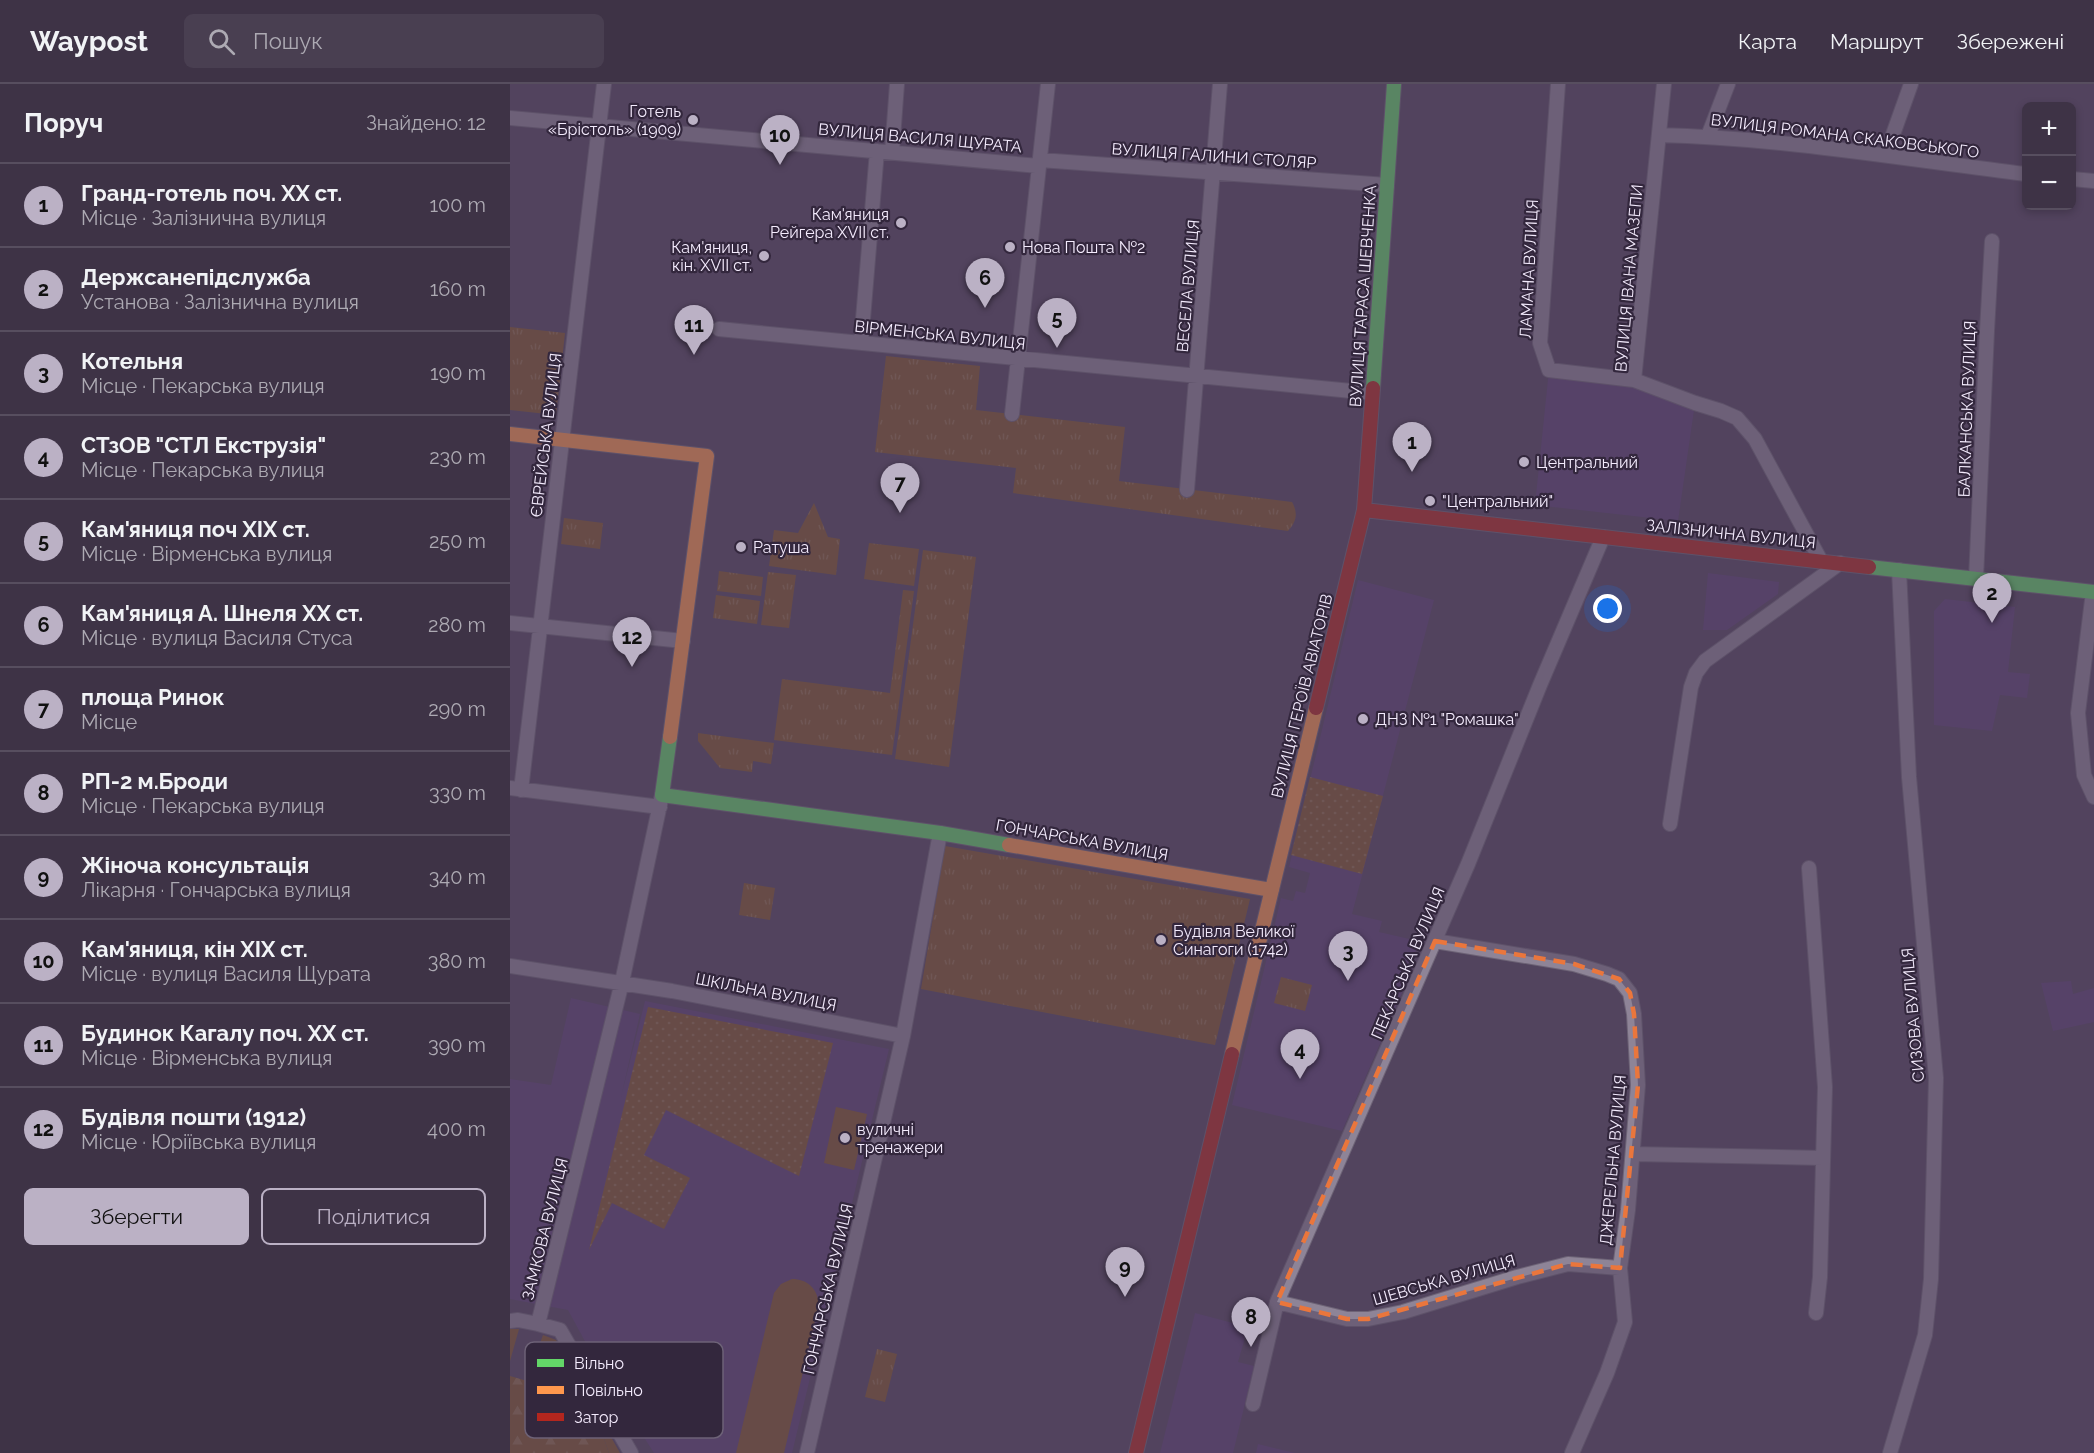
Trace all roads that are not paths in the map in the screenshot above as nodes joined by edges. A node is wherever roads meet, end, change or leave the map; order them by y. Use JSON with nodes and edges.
{"nodes":[{"id":1,"x":604,"y":84,"type":"edge"},
{"id":2,"x":897,"y":84,"type":"edge"},
{"id":3,"x":1048,"y":84,"type":"edge"},
{"id":4,"x":1220,"y":84,"type":"edge"},
{"id":5,"x":1394,"y":84,"type":"edge"},
{"id":6,"x":1558,"y":84,"type":"edge"},
{"id":7,"x":1664,"y":84,"type":"edge"},
{"id":8,"x":1728,"y":84,"type":"edge"},
{"id":9,"x":1911,"y":84,"type":"edge"},
{"id":10,"x":510,"y":118,"type":"edge"},
{"id":11,"x":599,"y":126,"type":"junction"},
{"id":12,"x":1659,"y":135,"type":"junction"},
{"id":13,"x":1708,"y":136,"type":"junction"},
{"id":14,"x":877,"y":151,"type":"junction"},
{"id":15,"x":892,"y":152,"type":"junction"},
{"id":16,"x":1886,"y":154,"type":"junction"},
{"id":17,"x":1040,"y":163,"type":"junction"},
{"id":18,"x":1213,"y":173,"type":"junction"},
{"id":19,"x":2022,"y":173,"type":"edge"},
{"id":20,"x":2076,"y":180,"type":"edge"},
{"id":21,"x":2094,"y":182,"type":"edge"},
{"id":22,"x":1387,"y":185,"type":"junction"},
{"id":23,"x":1992,"y":241,"type":"dead end"},
{"id":24,"x":719,"y":329,"type":"dead end"},
{"id":25,"x":861,"y":343,"type":"junction"},
{"id":26,"x":1018,"y":359,"type":"junction"},
{"id":27,"x":1197,"y":376,"type":"junction"},
{"id":28,"x":1634,"y":380,"type":"junction"},
{"id":29,"x":1372,"y":393,"type":"junction"},
{"id":30,"x":1012,"y":414,"type":"dead end"},
{"id":31,"x":510,"y":434,"type":"edge"},
{"id":32,"x":562,"y":440,"type":"junction"},
{"id":33,"x":1187,"y":490,"type":"dead end"},
{"id":34,"x":1364,"y":510,"type":"junction"},
{"id":35,"x":1603,"y":537,"type":"junction"},
{"id":36,"x":1821,"y":561,"type":"junction"},
{"id":37,"x":1840,"y":563,"type":"junction"},
{"id":38,"x":1899,"y":570,"type":"junction"},
{"id":39,"x":1976,"y":579,"type":"junction"},
{"id":40,"x":2093,"y":592,"type":"edge"},
{"id":41,"x":510,"y":623,"type":"edge"},
{"id":42,"x":540,"y":626,"type":"junction"},
{"id":43,"x":683,"y":641,"type":"junction"},
{"id":44,"x":515,"y":789,"type":"edge"},
{"id":45,"x":2094,"y":797,"type":"edge"},
{"id":46,"x":661,"y":801,"type":"junction"},
{"id":47,"x":1670,"y":824,"type":"dead end"},
{"id":48,"x":940,"y":832,"type":"junction"},
{"id":49,"x":1809,"y":868,"type":"dead end"},
{"id":50,"x":1272,"y":890,"type":"junction"},
{"id":51,"x":1435,"y":941,"type":"junction"},
{"id":52,"x":510,"y":966,"type":"edge"},
{"id":53,"x":622,"y":982,"type":"junction"},
{"id":54,"x":903,"y":1036,"type":"junction"},
{"id":55,"x":1633,"y":1154,"type":"junction"},
{"id":56,"x":1823,"y":1158,"type":"junction"},
{"id":57,"x":1620,"y":1268,"type":"junction"},
{"id":58,"x":1277,"y":1302,"type":"junction"},
{"id":59,"x":1816,"y":1313,"type":"dead end"},
{"id":60,"x":510,"y":1321,"type":"edge"},
{"id":61,"x":538,"y":1324,"type":"junction"},
{"id":62,"x":567,"y":1342,"type":"edge"},
{"id":63,"x":1253,"y":1404,"type":"dead end"},
{"id":64,"x":622,"y":1438,"type":"edge"},
{"id":65,"x":631,"y":1453,"type":"edge"},
{"id":66,"x":807,"y":1453,"type":"edge"},
{"id":67,"x":1136,"y":1453,"type":"edge"},
{"id":68,"x":1572,"y":1453,"type":"edge"},
{"id":69,"x":1890,"y":1453,"type":"edge"}],
"edges":[{"from":1,"to":11,"type":"street","name":"ЄВРЕЙСЬКА ВУЛИЦЯ"},
{"from":2,"to":15,"type":"street"},
{"from":3,"to":17,"type":"street"},
{"from":4,"to":18,"type":"street","name":"ВЕСЕЛА ВУЛИЦЯ"},
{"from":5,"to":22,"type":"main road","name":"ВУЛИЦЯ ТАРАСА ШЕВЧЕНКА"},
{"from":6,"to":28,"type":"street","name":"ЛАМАНА ВУЛИЦЯ"},
{"from":7,"to":12,"type":"street","name":"ВУЛИЦЯ ІВАНА МАЗЕПИ"},
{"from":8,"to":13,"type":"street"},
{"from":9,"to":16,"type":"street"},
{"from":10,"to":11,"type":"street","name":"ВУЛИЦЯ ВАСИЛЯ ЩУРАТА"},
{"from":11,"to":14,"type":"street","name":"ВУЛИЦЯ ВАСИЛЯ ЩУРАТА"},
{"from":11,"to":32,"type":"street","name":"ЄВРЕЙСЬКА ВУЛИЦЯ"},
{"from":12,"to":13,"type":"street","name":"ВУЛИЦЯ РОМАНА СКАКОВСЬКОГО"},
{"from":12,"to":28,"type":"street","name":"ВУЛИЦЯ ІВАНА МАЗЕПИ"},
{"from":13,"to":16,"type":"street","name":"ВУЛИЦЯ РОМАНА СКАКОВСЬКОГО"},
{"from":14,"to":15,"type":"street","name":"ВУЛИЦЯ ВАСИЛЯ ЩУРАТА"},
{"from":14,"to":25,"type":"street"},
{"from":15,"to":17,"type":"street","name":"ВУЛИЦЯ ВАСИЛЯ ЩУРАТА"},
{"from":16,"to":19,"type":"street","name":"ВУЛИЦЯ РОМАНА СКАКОВСЬКОГО"},
{"from":17,"to":18,"type":"street","name":"ВУЛИЦЯ ГАЛИНИ СТОЛЯР"},
{"from":17,"to":26,"type":"street"},
{"from":18,"to":22,"type":"street","name":"ВУЛИЦЯ ГАЛИНИ СТОЛЯР"},
{"from":18,"to":27,"type":"street","name":"ВЕСЕЛА ВУЛИЦЯ"},
{"from":20,"to":21,"type":"street"},
{"from":22,"to":29,"type":"main road","name":"ВУЛИЦЯ ТАРАСА ШЕВЧЕНКА"},
{"from":23,"to":39,"type":"street","name":"БАЛКАНСЬКА ВУЛИЦЯ"},
{"from":24,"to":25,"type":"street","name":"ВІРМЕНСЬКА ВУЛИЦЯ"},
{"from":25,"to":26,"type":"street","name":"ВІРМЕНСЬКА ВУЛИЦЯ"},
{"from":26,"to":27,"type":"street","name":"ВІРМЕНСЬКА ВУЛИЦЯ"},
{"from":26,"to":30,"type":"street"},
{"from":27,"to":29,"type":"street","name":"ВІРМЕНСЬКА ВУЛИЦЯ"},
{"from":27,"to":33,"type":"street","name":"ВЕСЕЛА ВУЛИЦЯ"},
{"from":28,"to":36,"type":"street","name":"ВУЛИЦЯ ІВАНА МАЗЕПИ"},
{"from":29,"to":34,"type":"main road","name":"ВУЛИЦЯ ТАРАСА ШЕВЧЕНКА"},
{"from":31,"to":32,"type":"main road"},
{"from":32,"to":42,"type":"street","name":"ЄВРЕЙСЬКА ВУЛИЦЯ"},
{"from":32,"to":43,"type":"main road"},
{"from":34,"to":35,"type":"main road","name":"ЗАЛІЗНИЧНА ВУЛИЦЯ"},
{"from":34,"to":50,"type":"main road","name":"ВУЛИЦЯ ГЕРОЇВ АВІАТОРІВ"},
{"from":35,"to":36,"type":"main road","name":"ЗАЛІЗНИЧНА ВУЛИЦЯ"},
{"from":35,"to":51,"type":"street","name":"ПЕКАРСЬКА ВУЛИЦЯ"},
{"from":36,"to":37,"type":"main road","name":"ЗАЛІЗНИЧНА ВУЛИЦЯ"},
{"from":37,"to":38,"type":"main road","name":"ЗАЛІЗНИЧНА ВУЛИЦЯ"},
{"from":37,"to":47,"type":"street"},
{"from":38,"to":39,"type":"main road","name":"ЗАЛІЗНИЧНА ВУЛИЦЯ"},
{"from":38,"to":69,"type":"street","name":"СИЗОВА ВУЛИЦЯ"},
{"from":39,"to":40,"type":"main road","name":"ЗАЛІЗНИЧНА ВУЛИЦЯ"},
{"from":40,"to":45,"type":"street"},
{"from":41,"to":42,"type":"street"},
{"from":42,"to":43,"type":"street"},
{"from":42,"to":44,"type":"street","name":"ЄВРЕЙСЬКА ВУЛИЦЯ"},
{"from":43,"to":46,"type":"main road"},
{"from":44,"to":46,"type":"street"},
{"from":46,"to":48,"type":"main road"},
{"from":46,"to":53,"type":"street","name":"ЗАМКОВА ВУЛИЦЯ"},
{"from":48,"to":50,"type":"main road","name":"ГОНЧАРСЬКА ВУЛИЦЯ"},
{"from":48,"to":54,"type":"street","name":"ГОНЧАРСЬКА ВУЛИЦЯ"},
{"from":49,"to":56,"type":"street"},
{"from":50,"to":67,"type":"main road"},
{"from":51,"to":55,"type":"street","name":"ДЖЕРЕЛЬНА ВУЛИЦЯ"},
{"from":51,"to":58,"type":"street","name":"ПЕКАРСЬКА ВУЛИЦЯ"},
{"from":52,"to":53,"type":"street","name":"ШКІЛЬНА ВУЛИЦЯ"},
{"from":53,"to":54,"type":"street","name":"ШКІЛЬНА ВУЛИЦЯ"},
{"from":53,"to":61,"type":"street","name":"ЗАМКОВА ВУЛИЦЯ"},
{"from":54,"to":66,"type":"street","name":"ГОНЧАРСЬКА ВУЛИЦЯ"},
{"from":55,"to":56,"type":"street"},
{"from":55,"to":57,"type":"street","name":"ДЖЕРЕЛЬНА ВУЛИЦЯ"},
{"from":56,"to":59,"type":"street"},
{"from":57,"to":58,"type":"street","name":"ШЕВСЬКА ВУЛИЦЯ"},
{"from":57,"to":68,"type":"street","name":"ДЖЕРЕЛЬНА ВУЛИЦЯ"},
{"from":58,"to":63,"type":"street","name":"ПЕКАРСЬКА ВУЛИЦЯ"},
{"from":60,"to":61,"type":"street"},
{"from":61,"to":62,"type":"street","name":"ЗАМКОВА ВУЛИЦЯ"},
{"from":64,"to":65,"type":"street","name":"ЗАМКОВА ВУЛИЦЯ"}]}
